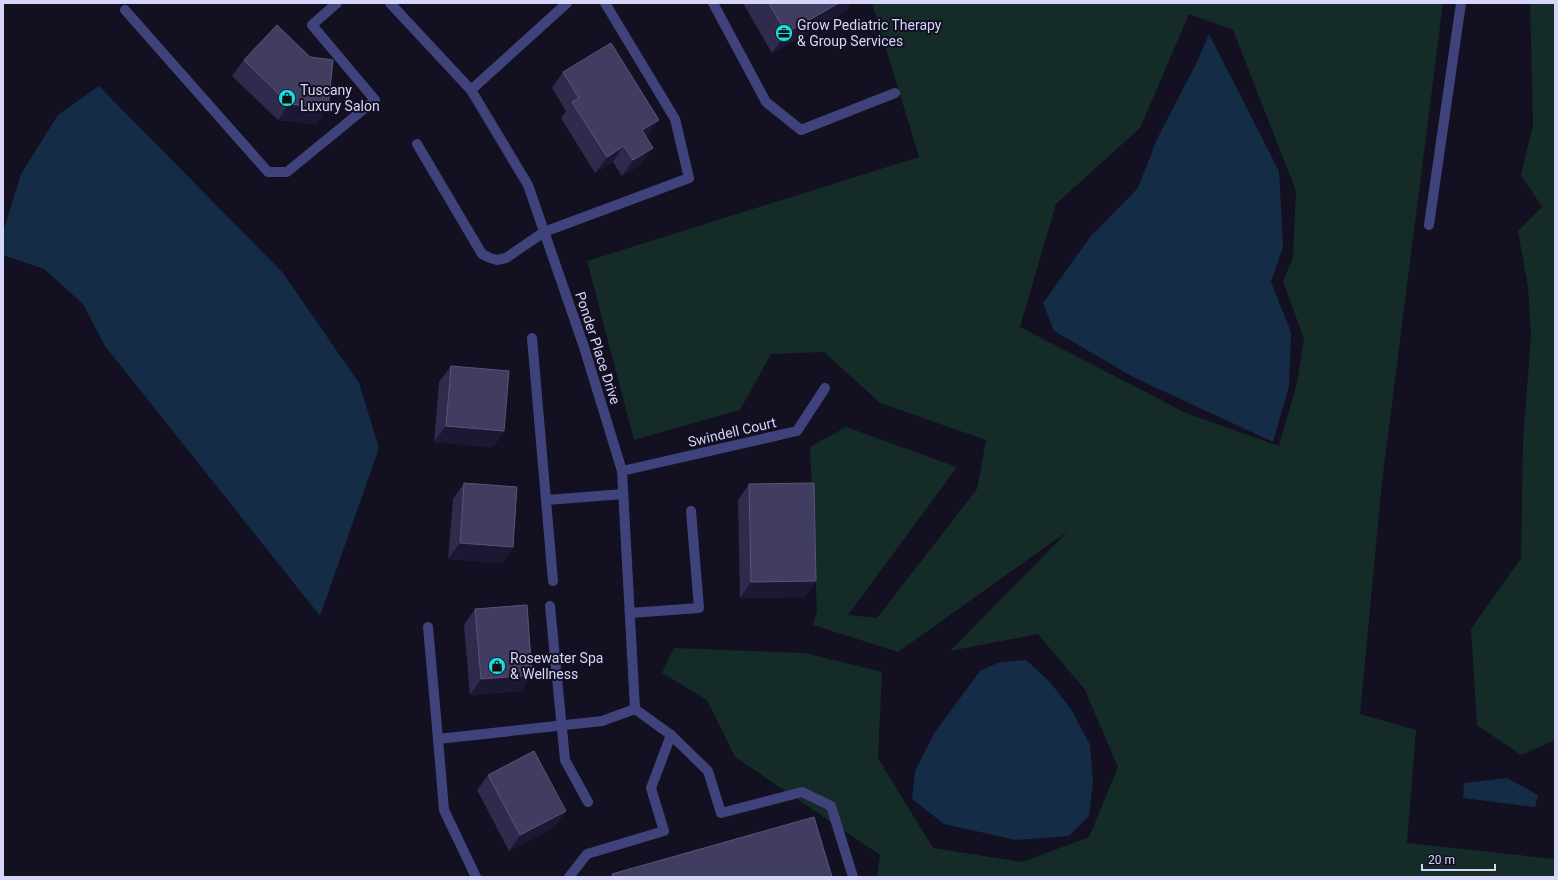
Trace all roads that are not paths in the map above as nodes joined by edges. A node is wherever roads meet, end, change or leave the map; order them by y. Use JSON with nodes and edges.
{"nodes":[{"id":1,"x":337,"y":3,"type":"edge"},
{"id":2,"x":390,"y":3,"type":"edge"},
{"id":3,"x":567,"y":3,"type":"edge"},
{"id":4,"x":605,"y":3,"type":"edge"},
{"id":5,"x":713,"y":3,"type":"edge"},
{"id":6,"x":1461,"y":3,"type":"edge"},
{"id":7,"x":124,"y":10,"type":"dead end"},
{"id":8,"x":472,"y":90,"type":"junction"},
{"id":9,"x":895,"y":93,"type":"dead end"},
{"id":10,"x":417,"y":144,"type":"dead end"},
{"id":11,"x":1430,"y":225,"type":"dead end"},
{"id":12,"x":544,"y":232,"type":"junction"},
{"id":13,"x":532,"y":338,"type":"dead end"},
{"id":14,"x":826,"y":388,"type":"dead end"},
{"id":15,"x":622,"y":472,"type":"junction"},
{"id":16,"x":623,"y":494,"type":"junction"},
{"id":17,"x":547,"y":500,"type":"junction"},
{"id":18,"x":690,"y":511,"type":"dead end"},
{"id":19,"x":553,"y":581,"type":"dead end"},
{"id":20,"x":550,"y":606,"type":"dead end"},
{"id":21,"x":630,"y":613,"type":"junction"},
{"id":22,"x":428,"y":627,"type":"dead end"},
{"id":23,"x":635,"y":709,"type":"junction"},
{"id":24,"x":561,"y":726,"type":"junction"},
{"id":25,"x":671,"y":735,"type":"junction"},
{"id":26,"x":438,"y":739,"type":"junction"},
{"id":27,"x":588,"y":802,"type":"dead end"},
{"id":28,"x":476,"y":877,"type":"edge"},
{"id":29,"x":569,"y":877,"type":"edge"},
{"id":30,"x":853,"y":877,"type":"edge"}],
"edges":[{"from":1,"to":7,"type":"street"},
{"from":2,"to":8,"type":"street","name":"Ponder Place Drive"},
{"from":3,"to":8,"type":"street"},
{"from":4,"to":12,"type":"street"},
{"from":5,"to":9,"type":"street"},
{"from":6,"to":11,"type":"street"},
{"from":8,"to":12,"type":"street","name":"Ponder Place Drive"},
{"from":10,"to":12,"type":"street"},
{"from":12,"to":15,"type":"street","name":"Ponder Place Drive"},
{"from":13,"to":17,"type":"street"},
{"from":14,"to":15,"type":"street","name":"Swindell Court"},
{"from":15,"to":16,"type":"street","name":"Ponder Place Drive"},
{"from":16,"to":17,"type":"street"},
{"from":16,"to":21,"type":"street","name":"Ponder Place Drive"},
{"from":17,"to":19,"type":"street"},
{"from":18,"to":21,"type":"street"},
{"from":20,"to":24,"type":"street"},
{"from":21,"to":23,"type":"street","name":"Ponder Place Drive"},
{"from":22,"to":26,"type":"street"},
{"from":23,"to":24,"type":"street"},
{"from":23,"to":25,"type":"street"},
{"from":24,"to":26,"type":"street"},
{"from":24,"to":27,"type":"street"},
{"from":25,"to":29,"type":"street"},
{"from":25,"to":30,"type":"street"},
{"from":26,"to":28,"type":"street"}]}
